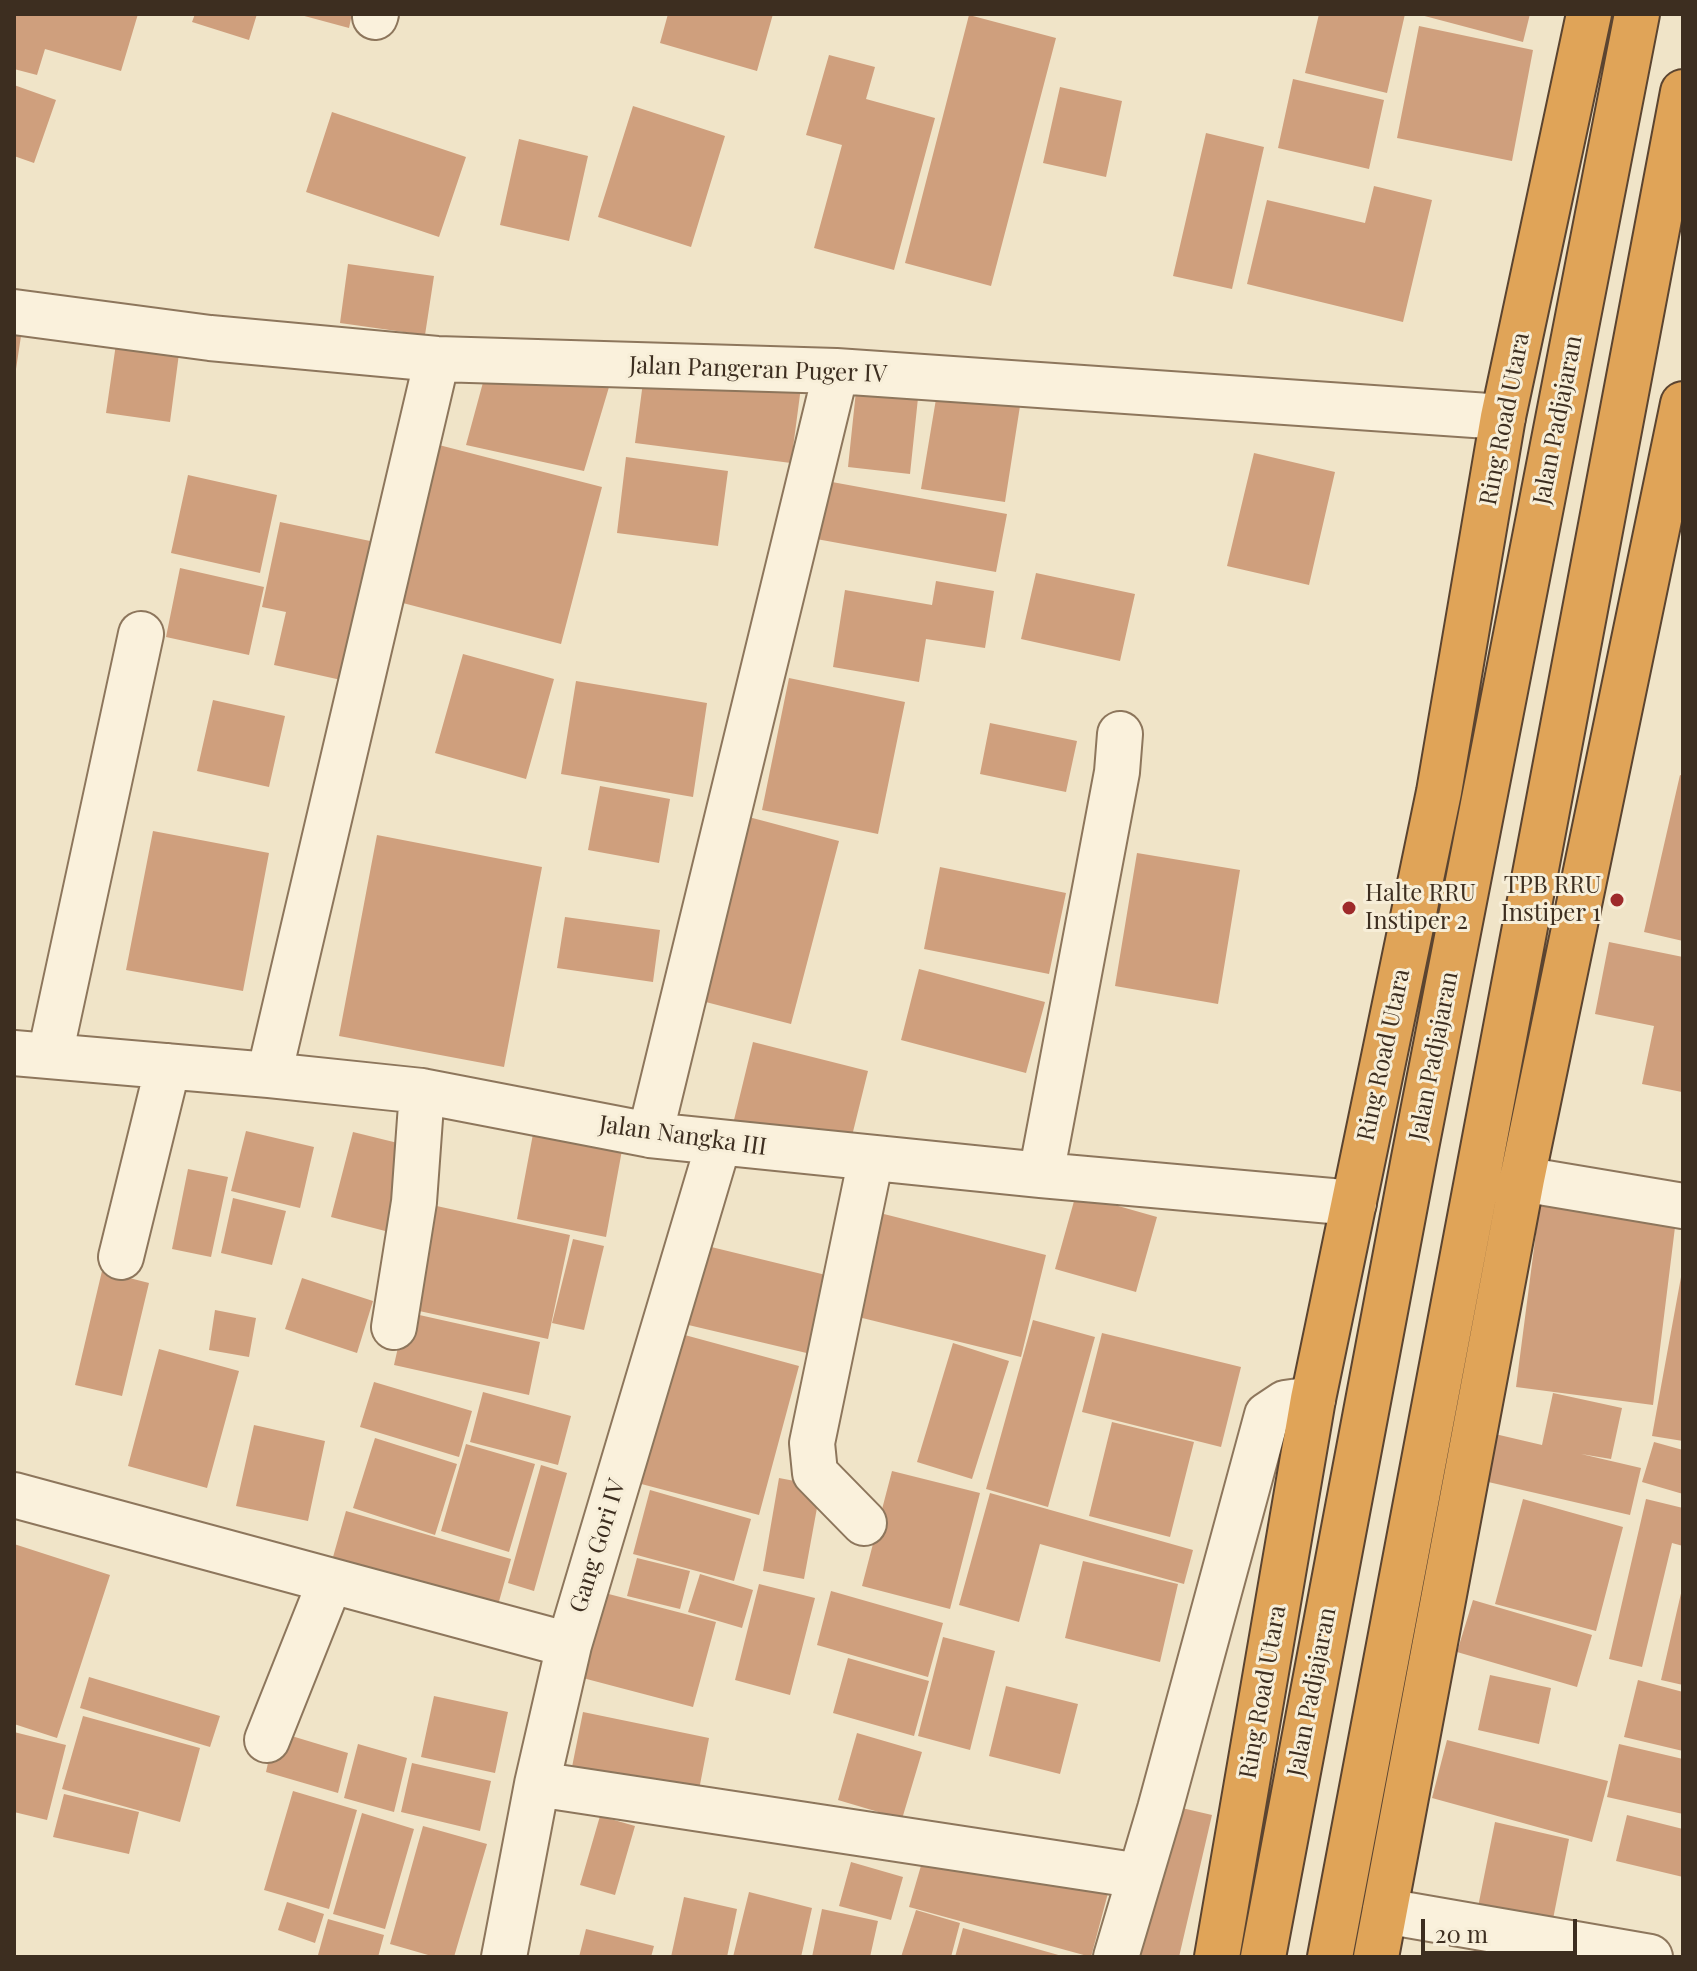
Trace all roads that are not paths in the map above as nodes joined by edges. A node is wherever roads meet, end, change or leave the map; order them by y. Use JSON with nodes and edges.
{"nodes":[{"id":1,"x":1589,"y":14,"type":"edge"},
{"id":2,"x":1637,"y":14,"type":"edge"},
{"id":3,"x":1683,"y":92,"type":"edge"},
{"id":4,"x":14,"y":312,"type":"edge"},
{"id":5,"x":437,"y":359,"type":"junction"},
{"id":6,"x":836,"y":371,"type":"junction"},
{"id":7,"x":1683,"y":404,"type":"edge"},
{"id":8,"x":1503,"y":417,"type":"junction"},
{"id":9,"x":141,"y":634,"type":"dead end"},
{"id":10,"x":1120,"y":734,"type":"dead end"},
{"id":11,"x":1439,"y":792,"type":"junction"},
{"id":12,"x":1484,"y":805,"type":"junction"},
{"id":13,"x":32,"y":1054,"type":"edge"},
{"id":14,"x":168,"y":1066,"type":"junction"},
{"id":15,"x":269,"y":1075,"type":"junction"},
{"id":16,"x":422,"y":1091,"type":"junction"},
{"id":17,"x":650,"y":1135,"type":"junction"},
{"id":18,"x":719,"y":1142,"type":"junction"},
{"id":19,"x":871,"y":1158,"type":"junction"},
{"id":20,"x":1041,"y":1175,"type":"junction"},
{"id":21,"x":1522,"y":1179,"type":"junction"},
{"id":22,"x":1354,"y":1203,"type":"junction"},
{"id":23,"x":1683,"y":1206,"type":"edge"},
{"id":24,"x":121,"y":1257,"type":"dead end"},
{"id":25,"x":394,"y":1327,"type":"dead end"},
{"id":26,"x":1313,"y":1399,"type":"junction"},
{"id":27,"x":14,"y":1495,"type":"edge"},
{"id":28,"x":864,"y":1523,"type":"dead end"},
{"id":29,"x":330,"y":1582,"type":"junction"},
{"id":30,"x":569,"y":1645,"type":"junction"},
{"id":31,"x":267,"y":1740,"type":"dead end"},
{"id":32,"x":537,"y":1784,"type":"junction"},
{"id":33,"x":1291,"y":1802,"type":"junction"},
{"id":34,"x":1356,"y":1814,"type":"junction"},
{"id":35,"x":1140,"y":1876,"type":"junction"},
{"id":36,"x":1385,"y":1911,"type":"junction"},
{"id":37,"x":1266,"y":1941,"type":"edge"},
{"id":38,"x":1332,"y":1946,"type":"edge"},
{"id":39,"x":504,"y":1957,"type":"edge"},
{"id":40,"x":1116,"y":1957,"type":"edge"},
{"id":41,"x":1217,"y":1957,"type":"edge"},
{"id":42,"x":1376,"y":1957,"type":"edge"},
{"id":43,"x":1649,"y":1957,"type":"edge"}],
"edges":[{"from":1,"to":8,"type":"highway","name":"Ring Road Utara"},
{"from":2,"to":12,"type":"highway","name":"Jalan Padjajaran"},
{"from":3,"to":34,"type":"highway"},
{"from":4,"to":5,"type":"street","name":"Jalan Pangeran Puger IV"},
{"from":5,"to":6,"type":"street","name":"Jalan Pangeran Puger IV"},
{"from":5,"to":15,"type":"street"},
{"from":6,"to":8,"type":"street","name":"Jalan Pangeran Puger IV"},
{"from":6,"to":17,"type":"street"},
{"from":7,"to":21,"type":"highway"},
{"from":8,"to":11,"type":"highway","name":"Ring Road Utara"},
{"from":9,"to":13,"type":"street"},
{"from":10,"to":20,"type":"street"},
{"from":11,"to":12,"type":"highway"},
{"from":11,"to":22,"type":"highway","name":"Ring Road Utara"},
{"from":12,"to":33,"type":"highway","name":"Jalan Padjajaran"},
{"from":13,"to":14,"type":"street","name":"Jalan Nangka III"},
{"from":14,"to":15,"type":"street","name":"Jalan Nangka III"},
{"from":14,"to":24,"type":"street"},
{"from":15,"to":16,"type":"street","name":"Jalan Nangka III"},
{"from":16,"to":17,"type":"street","name":"Jalan Nangka III"},
{"from":16,"to":25,"type":"street"},
{"from":17,"to":18,"type":"street","name":"Jalan Nangka III"},
{"from":18,"to":19,"type":"street","name":"Jalan Nangka III"},
{"from":18,"to":30,"type":"street","name":"Gang Gori IV"},
{"from":19,"to":20,"type":"street","name":"Jalan Nangka III"},
{"from":19,"to":28,"type":"street"},
{"from":20,"to":22,"type":"street","name":"Jalan Nangka III"},
{"from":21,"to":23,"type":"street"},
{"from":21,"to":36,"type":"highway"},
{"from":22,"to":26,"type":"highway","name":"Ring Road Utara"},
{"from":26,"to":35,"type":"street"},
{"from":26,"to":41,"type":"highway","name":"Ring Road Utara"},
{"from":27,"to":29,"type":"street"},
{"from":29,"to":30,"type":"street"},
{"from":29,"to":31,"type":"street"},
{"from":30,"to":32,"type":"street","name":"Gang Gori IV"},
{"from":32,"to":35,"type":"street"},
{"from":32,"to":39,"type":"street","name":"Gang Gori IV"},
{"from":33,"to":34,"type":"highway"},
{"from":33,"to":37,"type":"highway","name":"Jalan Padjajaran"},
{"from":34,"to":38,"type":"highway"},
{"from":35,"to":40,"type":"street"},
{"from":36,"to":42,"type":"highway"},
{"from":36,"to":43,"type":"street"},
{"from":37,"to":38,"type":"highway"}]}
